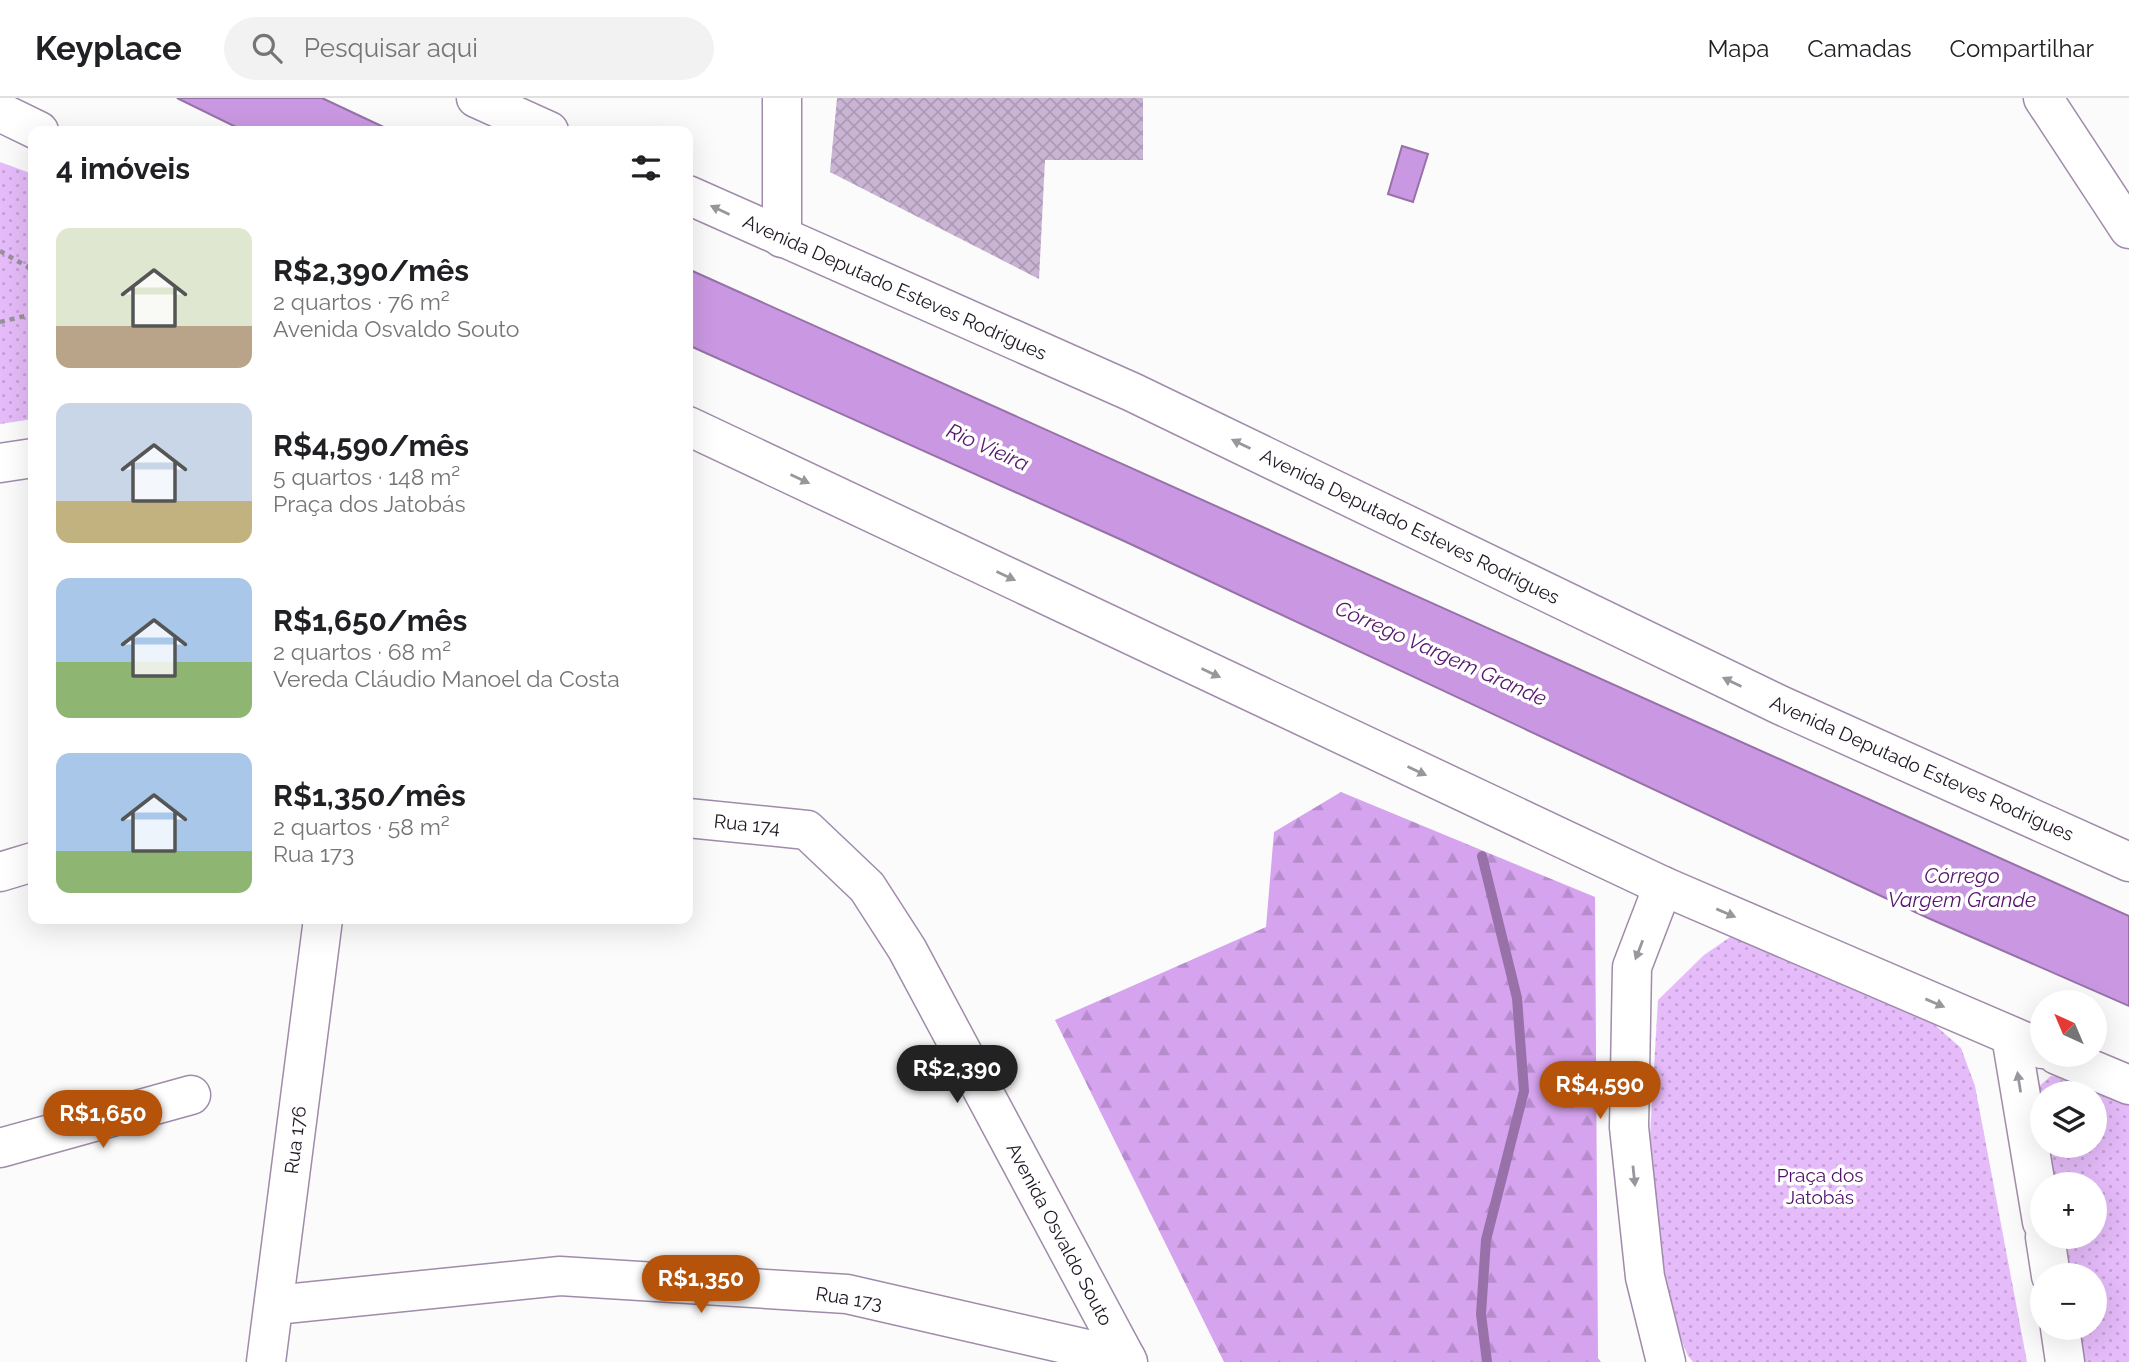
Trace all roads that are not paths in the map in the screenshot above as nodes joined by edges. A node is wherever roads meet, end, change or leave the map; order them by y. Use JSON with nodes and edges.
{"nodes":[{"id":1,"x":476,"y":98,"type":"edge"},
{"id":2,"x":782,"y":98,"type":"edge"},
{"id":3,"x":2043,"y":98,"type":"edge"},
{"id":4,"x":0,"y":112,"type":"edge"},
{"id":5,"x":29,"y":126,"type":"edge"},
{"id":6,"x":538,"y":126,"type":"edge"},
{"id":7,"x":693,"y":197,"type":"edge"},
{"id":8,"x":2122,"y":205,"type":"edge"},
{"id":9,"x":782,"y":238,"type":"junction"},
{"id":10,"x":693,"y":428,"type":"edge"},
{"id":11,"x":693,"y":450,"type":"edge"},
{"id":12,"x":738,"y":450,"type":"junction"},
{"id":13,"x":28,"y":459,"type":"edge"},
{"id":14,"x":0,"y":463,"type":"edge"},
{"id":15,"x":693,"y":819,"type":"edge"},
{"id":16,"x":807,"y":830,"type":"joint"},
{"id":17,"x":2129,"y":862,"type":"edge"},
{"id":18,"x":28,"y":864,"type":"edge"},
{"id":19,"x":0,"y":872,"type":"edge"},
{"id":20,"x":1663,"y":886,"type":"junction"},
{"id":21,"x":322,"y":924,"type":"edge"},
{"id":22,"x":2027,"y":1043,"type":"edge"},
{"id":23,"x":2088,"y":1068,"type":"edge"},
{"id":24,"x":2129,"y":1085,"type":"edge"},
{"id":25,"x":191,"y":1095,"type":"dead end"},
{"id":26,"x":0,"y":1148,"type":"edge"},
{"id":27,"x":2038,"y":1172,"type":"edge"},
{"id":28,"x":275,"y":1305,"type":"junction"},
{"id":29,"x":2062,"y":1340,"type":"edge"},
{"id":30,"x":1127,"y":1360,"type":"edge"},
{"id":31,"x":266,"y":1362,"type":"edge"},
{"id":32,"x":1666,"y":1362,"type":"edge"},
{"id":33,"x":2065,"y":1362,"type":"edge"}],
"edges":[{"from":1,"to":6,"type":"street"},
{"from":2,"to":9,"type":"street"},
{"from":3,"to":8,"type":"street"},
{"from":4,"to":5,"type":"street"},
{"from":9,"to":7,"type":"street","name":"Avenida Deputado Esteves Rodrigues","one_way":true},
{"from":17,"to":9,"type":"street","name":"Avenida Deputado Esteves Rodrigues","one_way":true},
{"from":10,"to":12,"type":"street"},
{"from":11,"to":12,"type":"street"},
{"from":12,"to":20,"type":"street","one_way":true},
{"from":13,"to":14,"type":"street"},
{"from":15,"to":16,"type":"street","name":"Rua 174"},
{"from":16,"to":30,"type":"street","name":"Avenida Osvaldo Souto"},
{"from":18,"to":19,"type":"street"},
{"from":20,"to":22,"type":"street","one_way":true},
{"from":20,"to":32,"type":"street","one_way":true},
{"from":21,"to":28,"type":"street","name":"Rua 176"},
{"from":27,"to":22,"type":"street","one_way":true},
{"from":23,"to":24,"type":"street"},
{"from":25,"to":26,"type":"street"},
{"from":28,"to":30,"type":"street","name":"Rua 173"},
{"from":28,"to":31,"type":"street","name":"Rua 176"},
{"from":29,"to":33,"type":"street"}]}
